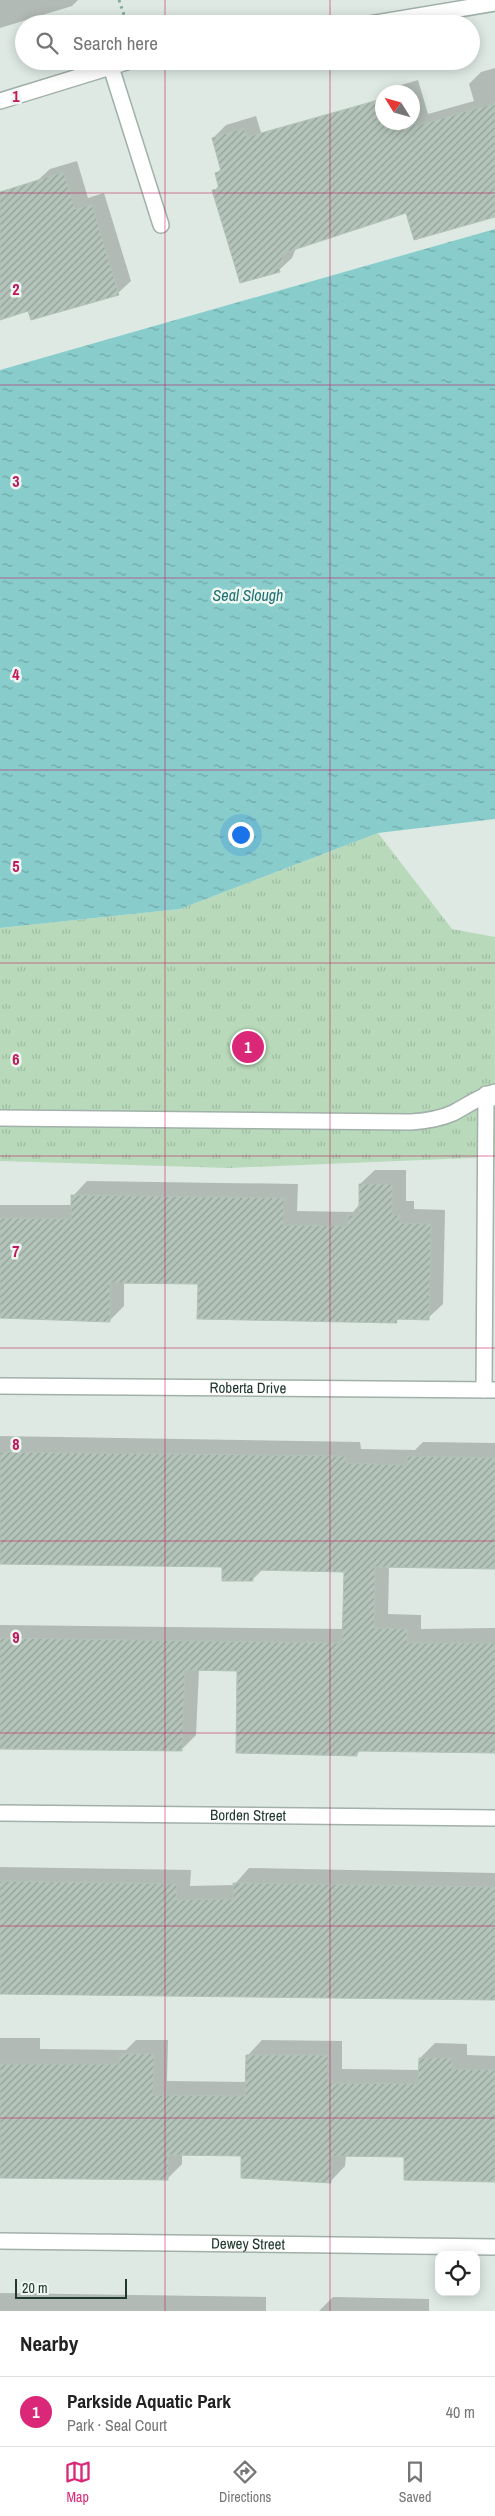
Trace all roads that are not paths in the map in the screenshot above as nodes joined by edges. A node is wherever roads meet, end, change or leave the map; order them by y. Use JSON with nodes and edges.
{"nodes":[{"id":1,"x":495,"y":3,"type":"edge"},
{"id":2,"x":424,"y":15,"type":"edge"},
{"id":3,"x":101,"y":70,"type":"edge"},
{"id":4,"x":112,"y":70,"type":"edge"},
{"id":5,"x":0,"y":101,"type":"edge"},
{"id":6,"x":161,"y":225,"type":"dead end"},
{"id":7,"x":492,"y":1095,"type":"edge"},
{"id":8,"x":0,"y":1118,"type":"edge"},
{"id":9,"x":0,"y":1386,"type":"edge"},
{"id":10,"x":489,"y":1390,"type":"edge"},
{"id":11,"x":0,"y":1813,"type":"edge"},
{"id":12,"x":495,"y":1818,"type":"edge"},
{"id":13,"x":0,"y":2241,"type":"edge"},
{"id":14,"x":495,"y":2246,"type":"edge"}],
"edges":[{"from":1,"to":2,"type":"street"},
{"from":3,"to":5,"type":"street"},
{"from":4,"to":6,"type":"street"},
{"from":7,"to":8,"type":"street"},
{"from":7,"to":10,"type":"street"},
{"from":9,"to":10,"type":"street","name":"Roberta Drive"},
{"from":11,"to":12,"type":"street","name":"Borden Street"},
{"from":13,"to":14,"type":"street","name":"Dewey Street"}]}
